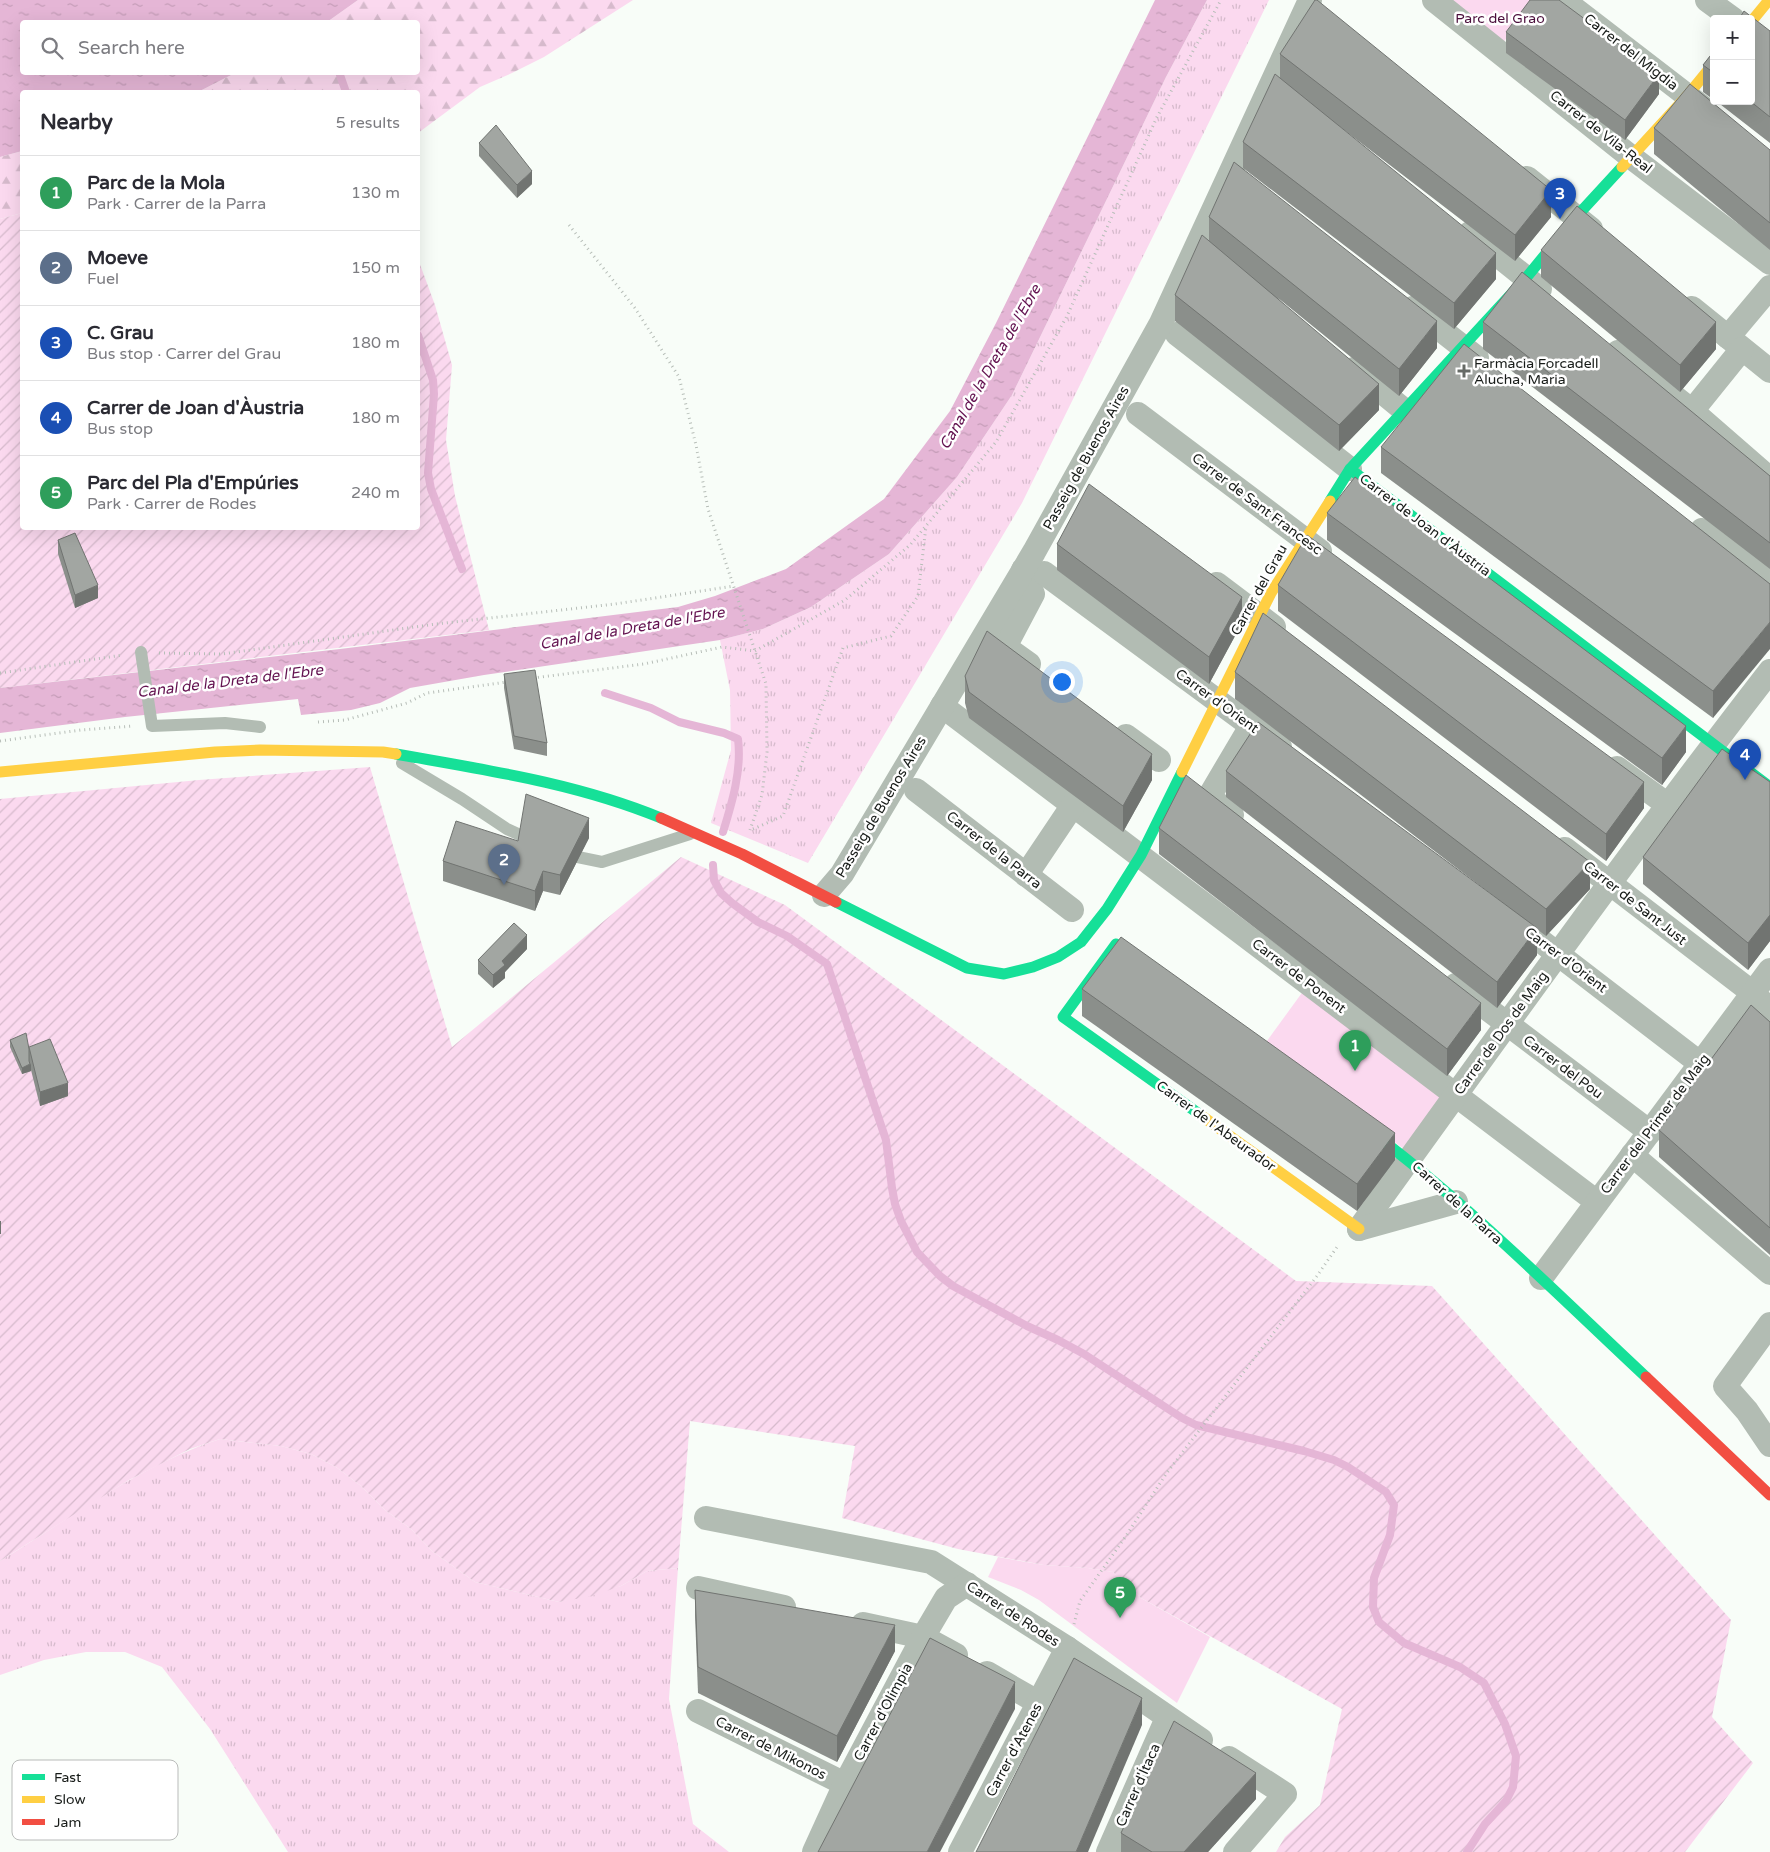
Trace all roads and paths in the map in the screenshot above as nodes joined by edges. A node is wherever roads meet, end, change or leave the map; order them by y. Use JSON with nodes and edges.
{"nodes":[{"id":1,"x":1221,"y":0,"type":"edge"},
{"id":2,"x":1434,"y":0,"type":"edge"},
{"id":3,"x":1563,"y":0,"type":"edge"},
{"id":4,"x":1707,"y":0,"type":"edge"},
{"id":5,"x":1770,"y":0,"type":"edge"},
{"id":6,"x":1314,"y":7,"type":"edge"},
{"id":7,"x":1728,"y":15,"type":"edge"},
{"id":8,"x":1755,"y":31,"type":"edge"},
{"id":9,"x":1710,"y":68,"type":"edge"},
{"id":10,"x":1687,"y":96,"type":"junction"},
{"id":11,"x":1717,"y":119,"type":"edge"},
{"id":12,"x":1631,"y":157,"type":"junction"},
{"id":13,"x":1507,"y":162,"type":"edge"},
{"id":14,"x":1449,"y":217,"type":"edge"},
{"id":15,"x":1576,"y":217,"type":"junction"},
{"id":16,"x":569,"y":225,"type":"dead end"},
{"id":17,"x":1606,"y":241,"type":"edge"},
{"id":18,"x":1770,"y":263,"type":"edge"},
{"id":19,"x":1526,"y":278,"type":"junction"},
{"id":20,"x":1770,"y":287,"type":"edge"},
{"id":21,"x":1393,"y":292,"type":"edge"},
{"id":22,"x":1674,"y":295,"type":"edge"},
{"id":23,"x":1556,"y":302,"type":"edge"},
{"id":24,"x":1177,"y":334,"type":"dead end"},
{"id":25,"x":1602,"y":338,"type":"edge"},
{"id":26,"x":1735,"y":343,"type":"junction"},
{"id":27,"x":1463,"y":347,"type":"junction"},
{"id":28,"x":1335,"y":354,"type":"edge"},
{"id":29,"x":1494,"y":371,"type":"edge"},
{"id":30,"x":1770,"y":371,"type":"edge"},
{"id":31,"x":1404,"y":410,"type":"junction"},
{"id":32,"x":1692,"y":411,"type":"junction"},
{"id":33,"x":1138,"y":414,"type":"dead end"},
{"id":34,"x":1350,"y":469,"type":"junction"},
{"id":35,"x":1770,"y":479,"type":"edge"},
{"id":36,"x":1683,"y":516,"type":"edge"},
{"id":37,"x":926,"y":525,"type":"junction"},
{"id":38,"x":1305,"y":540,"type":"junction"},
{"id":39,"x":1336,"y":563,"type":"edge"},
{"id":40,"x":1034,"y":571,"type":"junction"},
{"id":41,"x":1204,"y":574,"type":"edge"},
{"id":42,"x":1770,"y":583,"type":"edge"},
{"id":43,"x":734,"y":586,"type":"junction"},
{"id":44,"x":1259,"y":616,"type":"junction"},
{"id":45,"x":1290,"y":640,"type":"edge"},
{"id":46,"x":755,"y":651,"type":"junction"},
{"id":47,"x":141,"y":652,"type":"junction"},
{"id":48,"x":1770,"y":671,"type":"edge"},
{"id":49,"x":0,"y":673,"type":"edge"},
{"id":50,"x":1043,"y":675,"type":"edge"},
{"id":51,"x":528,"y":679,"type":"edge"},
{"id":52,"x":509,"y":681,"type":"edge"},
{"id":53,"x":1217,"y":701,"type":"junction"},
{"id":54,"x":942,"y":706,"type":"junction"},
{"id":55,"x":1105,"y":721,"type":"edge"},
{"id":56,"x":316,"y":722,"type":"dead end"},
{"id":57,"x":152,"y":726,"type":"junction"},
{"id":58,"x":1251,"y":726,"type":"junction"},
{"id":59,"x":260,"y":727,"type":"dead end"},
{"id":60,"x":0,"y":741,"type":"edge"},
{"id":61,"x":1714,"y":744,"type":"junction"},
{"id":62,"x":383,"y":752,"type":"junction"},
{"id":63,"x":1597,"y":753,"type":"edge"},
{"id":64,"x":1159,"y":760,"type":"dead end"},
{"id":65,"x":1298,"y":761,"type":"edge"},
{"id":66,"x":0,"y":772,"type":"edge"},
{"id":67,"x":1770,"y":787,"type":"edge"},
{"id":68,"x":916,"y":790,"type":"dead end"},
{"id":69,"x":1073,"y":805,"type":"junction"},
{"id":70,"x":1668,"y":805,"type":"junction"},
{"id":71,"x":1248,"y":827,"type":"edge"},
{"id":72,"x":750,"y":831,"type":"junction"},
{"id":73,"x":695,"y":832,"type":"junction"},
{"id":74,"x":1548,"y":836,"type":"edge"},
{"id":75,"x":742,"y":854,"type":"junction"},
{"id":76,"x":1141,"y":855,"type":"junction"},
{"id":77,"x":1026,"y":875,"type":"junction"},
{"id":78,"x":1611,"y":884,"type":"junction"},
{"id":79,"x":824,"y":895,"type":"junction"},
{"id":80,"x":1496,"y":907,"type":"edge"},
{"id":81,"x":1072,"y":910,"type":"dead end"},
{"id":82,"x":1559,"y":954,"type":"junction"},
{"id":83,"x":1436,"y":970,"type":"edge"},
{"id":84,"x":1770,"y":970,"type":"edge"},
{"id":85,"x":1155,"y":973,"type":"edge"},
{"id":86,"x":1753,"y":994,"type":"junction"},
{"id":87,"x":1770,"y":1010,"type":"edge"},
{"id":88,"x":1507,"y":1024,"type":"junction"},
{"id":89,"x":1701,"y":1064,"type":"junction"},
{"id":90,"x":1455,"y":1096,"type":"junction"},
{"id":91,"x":1354,"y":1119,"type":"edge"},
{"id":92,"x":1650,"y":1132,"type":"junction"},
{"id":93,"x":1632,"y":1156,"type":"junction"},
{"id":94,"x":1409,"y":1160,"type":"junction"},
{"id":95,"x":1456,"y":1202,"type":"junction"},
{"id":96,"x":1597,"y":1202,"type":"junction"},
{"id":97,"x":1359,"y":1229,"type":"junction"},
{"id":98,"x":1770,"y":1273,"type":"edge"},
{"id":99,"x":1541,"y":1278,"type":"junction"},
{"id":100,"x":1770,"y":1324,"type":"edge"},
{"id":101,"x":1770,"y":1445,"type":"edge"},
{"id":102,"x":1770,"y":1495,"type":"edge"},
{"id":103,"x":706,"y":1518,"type":"dead end"},
{"id":104,"x":967,"y":1584,"type":"junction"},
{"id":105,"x":698,"y":1588,"type":"edge"},
{"id":106,"x":801,"y":1610,"type":"edge"},
{"id":107,"x":839,"y":1618,"type":"edge"},
{"id":108,"x":923,"y":1637,"type":"junction"},
{"id":109,"x":1067,"y":1648,"type":"junction"},
{"id":110,"x":1039,"y":1703,"type":"junction"},
{"id":111,"x":698,"y":1711,"type":"dead end"},
{"id":112,"x":1167,"y":1718,"type":"junction"},
{"id":113,"x":845,"y":1784,"type":"junction"},
{"id":114,"x":814,"y":1852,"type":"edge"},
{"id":115,"x":960,"y":1852,"type":"edge"},
{"id":116,"x":1108,"y":1852,"type":"edge"},
{"id":117,"x":1235,"y":1852,"type":"edge"}],
"edges":[{"from":1,"to":37,"type":"path"},
{"from":2,"to":12,"type":"street","name":"Carrer de Vila-Real"},
{"from":3,"to":10,"type":"street","name":"Carrer del Migdia"},
{"from":4,"to":7,"type":"street"},
{"from":5,"to":8,"type":"street"},
{"from":6,"to":40,"type":"street","name":"Passeig de Buenos Aires"},
{"from":9,"to":10,"type":"street","name":"Carrer del Grau"},
{"from":10,"to":11,"type":"street","name":"Carrer del Migdia"},
{"from":10,"to":12,"type":"street","name":"Carrer del Grau"},
{"from":12,"to":15,"type":"street","name":"Carrer del Grau"},
{"from":12,"to":18,"type":"street","name":"Carrer de Vila-Real"},
{"from":13,"to":15,"type":"street"},
{"from":14,"to":19,"type":"street"},
{"from":15,"to":17,"type":"street"},
{"from":15,"to":19,"type":"street","name":"Carrer del Grau"},
{"from":16,"to":43,"type":"path"},
{"from":19,"to":23,"type":"street"},
{"from":19,"to":27,"type":"street","name":"Carrer del Grau"},
{"from":20,"to":26,"type":"street"},
{"from":21,"to":27,"type":"street"},
{"from":22,"to":26,"type":"street"},
{"from":24,"to":34,"type":"street","name":"Carrer de Joan d'Àustria"},
{"from":25,"to":32,"type":"street"},
{"from":26,"to":30,"type":"street"},
{"from":26,"to":32,"type":"street"},
{"from":27,"to":29,"type":"street"},
{"from":27,"to":31,"type":"street","name":"Carrer del Grau"},
{"from":28,"to":31,"type":"street"},
{"from":31,"to":34,"type":"street","name":"Carrer del Grau"},
{"from":32,"to":35,"type":"street"},
{"from":33,"to":38,"type":"street","name":"Carrer de Sant Francesc"},
{"from":34,"to":38,"type":"street","name":"Carrer del Grau"},
{"from":34,"to":61,"type":"street","name":"Carrer de Joan d'Àustria"},
{"from":36,"to":42,"type":"street"},
{"from":37,"to":46,"type":"path"},
{"from":37,"to":72,"type":"path"},
{"from":38,"to":39,"type":"street","name":"Carrer de Sant Francesc"},
{"from":38,"to":44,"type":"street","name":"Carrer del Grau"},
{"from":40,"to":50,"type":"street"},
{"from":40,"to":53,"type":"street","name":"Carrer d'Orient"},
{"from":40,"to":54,"type":"street","name":"Passeig de Buenos Aires"},
{"from":41,"to":44,"type":"street"},
{"from":43,"to":46,"type":"path"},
{"from":43,"to":47,"type":"path"},
{"from":44,"to":45,"type":"street"},
{"from":44,"to":53,"type":"street","name":"Carrer del Grau"},
{"from":46,"to":51,"type":"path"},
{"from":46,"to":72,"type":"path"},
{"from":47,"to":49,"type":"path"},
{"from":47,"to":57,"type":"lane"},
{"from":48,"to":61,"type":"street","name":"Carrer de Dos de Maig"},
{"from":52,"to":56,"type":"path"},
{"from":53,"to":58,"type":"street","name":"Carrer d'Orient"},
{"from":53,"to":76,"type":"street","name":"Carrer del Grau"},
{"from":54,"to":69,"type":"street","name":"Carrer de Ponent"},
{"from":54,"to":79,"type":"street","name":"Passeig de Buenos Aires"},
{"from":55,"to":64,"type":"street"},
{"from":57,"to":59,"type":"lane"},
{"from":57,"to":60,"type":"path"},
{"from":58,"to":65,"type":"street","name":"Carrer d'Orient"},
{"from":58,"to":71,"type":"street"},
{"from":61,"to":67,"type":"street","name":"Carrer de Joan d'Àustria"},
{"from":61,"to":70,"type":"street","name":"Carrer de Dos de Maig"},
{"from":62,"to":66,"type":"street","name":"Carrer del Grau"},
{"from":62,"to":73,"type":"street","name":"Carrer del Grau"},
{"from":62,"to":73,"type":"lane"},
{"from":63,"to":70,"type":"street"},
{"from":68,"to":77,"type":"street","name":"Carrer de la Parra"},
{"from":69,"to":76,"type":"street","name":"Carrer de Ponent"},
{"from":69,"to":77,"type":"street"},
{"from":70,"to":78,"type":"street","name":"Carrer de Dos de Maig"},
{"from":72,"to":75,"type":"path"},
{"from":73,"to":75,"type":"street","name":"Carrer del Grau"},
{"from":74,"to":78,"type":"street","name":"Carrer de Sant Just"},
{"from":75,"to":79,"type":"street","name":"Carrer del Grau"},
{"from":76,"to":79,"type":"street","name":"Carrer del Grau"},
{"from":76,"to":90,"type":"street","name":"Carrer de Ponent"},
{"from":77,"to":81,"type":"street","name":"Carrer de la Parra"},
{"from":78,"to":82,"type":"street","name":"Carrer de Dos de Maig"},
{"from":78,"to":86,"type":"street","name":"Carrer de Sant Just"},
{"from":80,"to":82,"type":"street","name":"Carrer d'Orient"},
{"from":82,"to":88,"type":"street","name":"Carrer de Dos de Maig"},
{"from":82,"to":89,"type":"street","name":"Carrer d'Orient"},
{"from":83,"to":88,"type":"street","name":"Carrer del Pou"},
{"from":84,"to":86,"type":"street","name":"Carrer del Primer de Maig"},
{"from":85,"to":97,"type":"street","name":"Carrer de l'Abeurador"},
{"from":86,"to":87,"type":"street","name":"Carrer de Sant Just"},
{"from":86,"to":89,"type":"street","name":"Carrer del Primer de Maig"},
{"from":88,"to":90,"type":"street","name":"Carrer de Dos de Maig"},
{"from":88,"to":92,"type":"street","name":"Carrer del Pou"},
{"from":89,"to":92,"type":"street","name":"Carrer del Primer de Maig"},
{"from":90,"to":94,"type":"street","name":"Carrer de Dos de Maig"},
{"from":90,"to":96,"type":"street","name":"Carrer de Ponent"},
{"from":91,"to":94,"type":"street","name":"Carrer de la Parra"},
{"from":92,"to":93,"type":"street","name":"Carrer del Primer de Maig"},
{"from":93,"to":96,"type":"street","name":"Carrer del Primer de Maig"},
{"from":93,"to":98,"type":"street"},
{"from":94,"to":95,"type":"street","name":"Carrer de la Parra"},
{"from":94,"to":97,"type":"street","name":"Carrer de Dos de Maig"},
{"from":95,"to":97,"type":"street"},
{"from":95,"to":99,"type":"street","name":"Carrer de la Parra"},
{"from":96,"to":99,"type":"street","name":"Carrer del Primer de Maig"},
{"from":97,"to":109,"type":"path"},
{"from":99,"to":102,"type":"street","name":"Carrer de la Parra"},
{"from":100,"to":101,"type":"street"},
{"from":103,"to":104,"type":"street","name":"Carrer de Rodes"},
{"from":104,"to":108,"type":"street","name":"Carrer d'Olímpia"},
{"from":104,"to":109,"type":"street","name":"Carrer de Rodes"},
{"from":105,"to":106,"type":"street"},
{"from":107,"to":108,"type":"street"},
{"from":108,"to":110,"type":"street"},
{"from":108,"to":113,"type":"street","name":"Carrer d'Olímpia"},
{"from":109,"to":110,"type":"street","name":"Carrer d'Atenes"},
{"from":109,"to":112,"type":"street","name":"Carrer de Rodes"},
{"from":110,"to":115,"type":"street","name":"Carrer d'Atenes"},
{"from":111,"to":113,"type":"street","name":"Carrer de Mikonos"},
{"from":112,"to":116,"type":"street","name":"Carrer d'Ítaca"},
{"from":112,"to":117,"type":"street","name":"Carrer de Rodes"},
{"from":113,"to":114,"type":"street","name":"Carrer d'Olímpia"}]}
